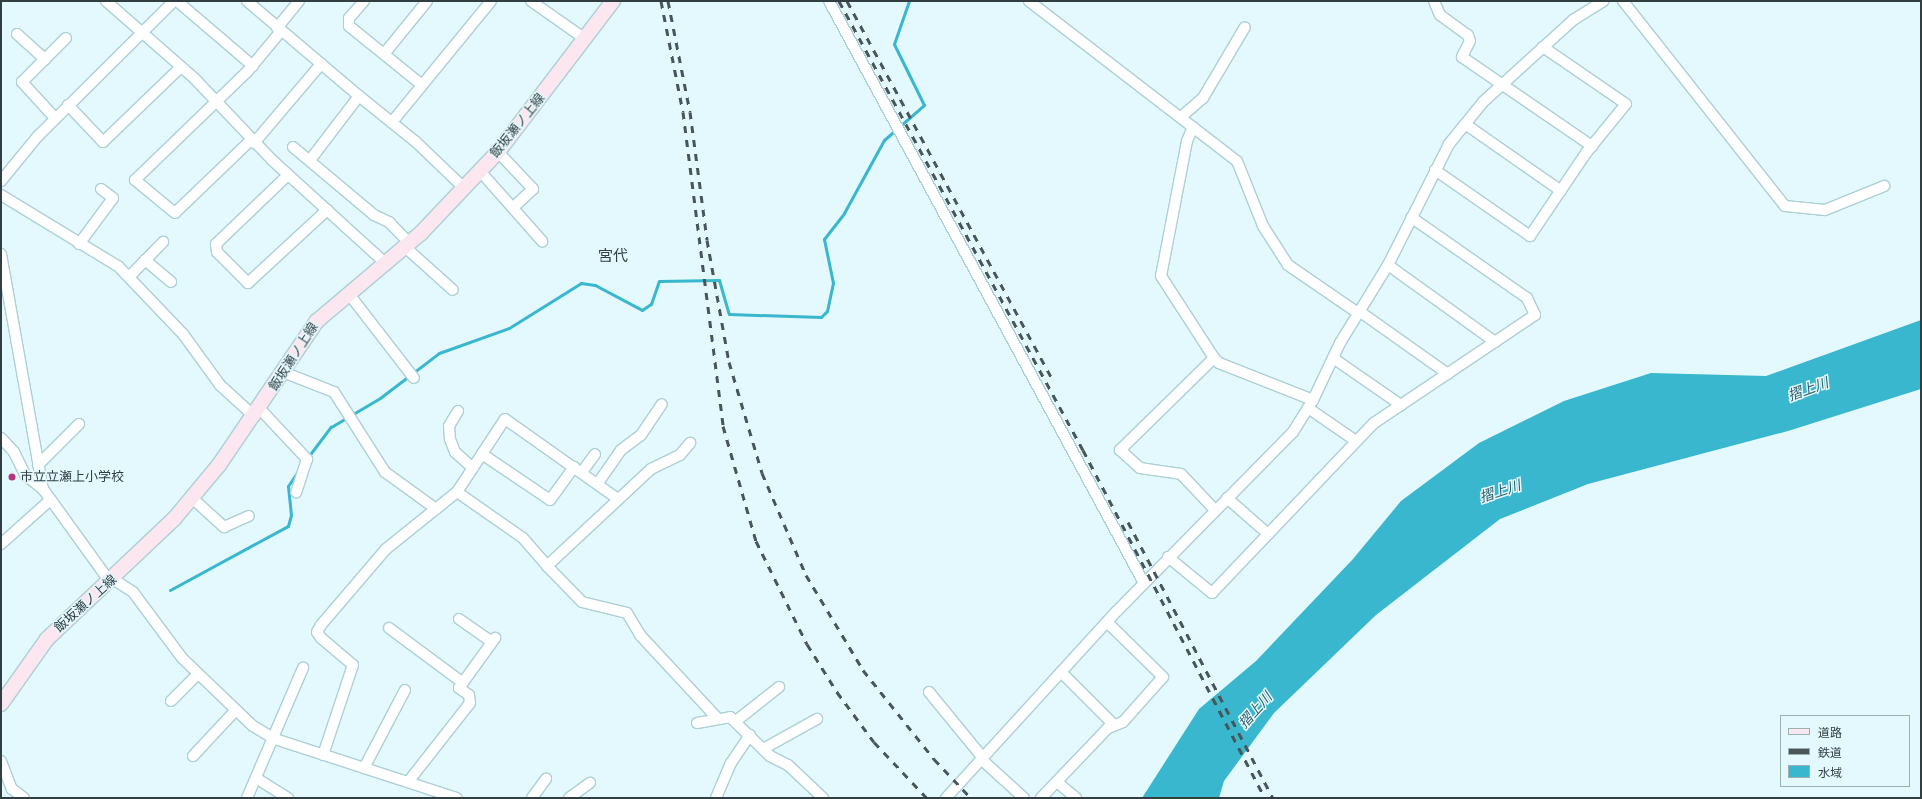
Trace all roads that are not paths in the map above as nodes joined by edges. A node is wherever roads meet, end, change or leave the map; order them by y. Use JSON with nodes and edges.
{"nodes":[{"id":1,"x":106,"y":1,"type":"edge"},
{"id":2,"x":175,"y":1,"type":"edge"},
{"id":3,"x":247,"y":1,"type":"edge"},
{"id":4,"x":299,"y":1,"type":"edge"},
{"id":5,"x":364,"y":1,"type":"edge"},
{"id":6,"x":427,"y":1,"type":"edge"},
{"id":7,"x":491,"y":1,"type":"edge"},
{"id":8,"x":531,"y":1,"type":"edge"},
{"id":9,"x":613,"y":1,"type":"edge"},
{"id":10,"x":829,"y":1,"type":"edge"},
{"id":11,"x":1029,"y":1,"type":"edge"},
{"id":12,"x":1434,"y":1,"type":"edge"},
{"id":13,"x":1603,"y":1,"type":"edge"},
{"id":14,"x":1623,"y":1,"type":"edge"},
{"id":15,"x":1245,"y":26,"type":"dead end"},
{"id":16,"x":279,"y":30,"type":"junction"},
{"id":17,"x":142,"y":33,"type":"junction"},
{"id":18,"x":17,"y":34,"type":"dead end"},
{"id":19,"x":66,"y":38,"type":"dead end"},
{"id":20,"x":585,"y":39,"type":"junction"},
{"id":21,"x":1543,"y":47,"type":"junction"},
{"id":22,"x":384,"y":54,"type":"junction"},
{"id":23,"x":45,"y":59,"type":"junction"},
{"id":24,"x":321,"y":64,"type":"junction"},
{"id":25,"x":253,"y":66,"type":"junction"},
{"id":26,"x":181,"y":67,"type":"junction"},
{"id":27,"x":1502,"y":84,"type":"junction"},
{"id":28,"x":422,"y":85,"type":"junction"},
{"id":29,"x":359,"y":96,"type":"junction"},
{"id":30,"x":216,"y":102,"type":"junction"},
{"id":31,"x":68,"y":105,"type":"junction"},
{"id":32,"x":1181,"y":117,"type":"junction"},
{"id":33,"x":55,"y":118,"type":"junction"},
{"id":34,"x":392,"y":122,"type":"junction"},
{"id":35,"x":1465,"y":124,"type":"junction"},
{"id":36,"x":1193,"y":127,"type":"junction"},
{"id":37,"x":253,"y":141,"type":"junction"},
{"id":38,"x":1592,"y":146,"type":"junction"},
{"id":39,"x":293,"y":147,"type":"dead end"},
{"id":40,"x":498,"y":152,"type":"junction"},
{"id":41,"x":310,"y":160,"type":"junction"},
{"id":42,"x":1435,"y":170,"type":"junction"},
{"id":43,"x":480,"y":171,"type":"junction"},
{"id":44,"x":288,"y":175,"type":"junction"},
{"id":45,"x":1,"y":181,"type":"edge"},
{"id":46,"x":1884,"y":186,"type":"dead end"},
{"id":47,"x":464,"y":188,"type":"junction"},
{"id":48,"x":100,"y":189,"type":"dead end"},
{"id":49,"x":1561,"y":191,"type":"junction"},
{"id":50,"x":1,"y":195,"type":"edge"},
{"id":51,"x":514,"y":208,"type":"junction"},
{"id":52,"x":327,"y":210,"type":"junction"},
{"id":53,"x":1411,"y":217,"type":"junction"},
{"id":54,"x":542,"y":241,"type":"dead end"},
{"id":55,"x":163,"y":242,"type":"dead end"},
{"id":56,"x":79,"y":244,"type":"junction"},
{"id":57,"x":407,"y":245,"type":"junction"},
{"id":58,"x":1,"y":254,"type":"edge"},
{"id":59,"x":145,"y":260,"type":"junction"},
{"id":60,"x":384,"y":262,"type":"junction"},
{"id":61,"x":1388,"y":265,"type":"junction"},
{"id":62,"x":129,"y":277,"type":"junction"},
{"id":63,"x":172,"y":282,"type":"dead end"},
{"id":64,"x":453,"y":290,"type":"dead end"},
{"id":65,"x":349,"y":294,"type":"junction"},
{"id":66,"x":1358,"y":312,"type":"junction"},
{"id":67,"x":1495,"y":342,"type":"junction"},
{"id":68,"x":1214,"y":358,"type":"junction"},
{"id":69,"x":1333,"y":358,"type":"junction"},
{"id":70,"x":283,"y":372,"type":"junction"},
{"id":71,"x":1448,"y":374,"type":"junction"},
{"id":72,"x":414,"y":378,"type":"dead end"},
{"id":73,"x":662,"y":404,"type":"dead end"},
{"id":74,"x":1311,"y":404,"type":"junction"},
{"id":75,"x":1401,"y":405,"type":"junction"},
{"id":76,"x":458,"y":411,"type":"dead end"},
{"id":77,"x":257,"y":413,"type":"junction"},
{"id":78,"x":79,"y":424,"type":"dead end"},
{"id":79,"x":1,"y":438,"type":"edge"},
{"id":80,"x":1356,"y":441,"type":"junction"},
{"id":81,"x":690,"y":444,"type":"dead end"},
{"id":82,"x":482,"y":454,"type":"junction"},
{"id":83,"x":595,"y":454,"type":"dead end"},
{"id":84,"x":38,"y":465,"type":"junction"},
{"id":85,"x":473,"y":468,"type":"junction"},
{"id":86,"x":578,"y":470,"type":"junction"},
{"id":87,"x":598,"y":483,"type":"junction"},
{"id":88,"x":43,"y":489,"type":"junction"},
{"id":89,"x":296,"y":492,"type":"dead end"},
{"id":90,"x":457,"y":492,"type":"junction"},
{"id":91,"x":191,"y":497,"type":"junction"},
{"id":92,"x":1227,"y":498,"type":"junction"},
{"id":93,"x":618,"y":499,"type":"junction"},
{"id":94,"x":50,"y":500,"type":"junction"},
{"id":95,"x":436,"y":509,"type":"junction"},
{"id":96,"x":1215,"y":510,"type":"junction"},
{"id":97,"x":249,"y":516,"type":"dead end"},
{"id":98,"x":1268,"y":534,"type":"junction"},
{"id":99,"x":1,"y":544,"type":"edge"},
{"id":100,"x":1168,"y":558,"type":"junction"},
{"id":101,"x":547,"y":566,"type":"junction"},
{"id":102,"x":112,"y":581,"type":"junction"},
{"id":103,"x":1144,"y":583,"type":"junction"},
{"id":104,"x":459,"y":619,"type":"dead end"},
{"id":105,"x":1107,"y":622,"type":"junction"},
{"id":106,"x":389,"y":628,"type":"dead end"},
{"id":107,"x":303,"y":668,"type":"dead end"},
{"id":108,"x":1061,"y":672,"type":"junction"},
{"id":109,"x":197,"y":675,"type":"junction"},
{"id":110,"x":463,"y":683,"type":"junction"},
{"id":111,"x":779,"y":687,"type":"dead end"},
{"id":112,"x":406,"y":690,"type":"dead end"},
{"id":113,"x":929,"y":692,"type":"dead end"},
{"id":114,"x":171,"y":701,"type":"dead end"},
{"id":115,"x":1,"y":704,"type":"edge"},
{"id":116,"x":234,"y":712,"type":"junction"},
{"id":117,"x":717,"y":718,"type":"junction"},
{"id":118,"x":817,"y":719,"type":"dead end"},
{"id":119,"x":736,"y":721,"type":"junction"},
{"id":120,"x":697,"y":723,"type":"dead end"},
{"id":121,"x":1114,"y":725,"type":"junction"},
{"id":122,"x":750,"y":735,"type":"junction"},
{"id":123,"x":275,"y":739,"type":"junction"},
{"id":124,"x":763,"y":749,"type":"junction"},
{"id":125,"x":324,"y":754,"type":"junction"},
{"id":126,"x":193,"y":756,"type":"dead end"},
{"id":127,"x":982,"y":758,"type":"junction"},
{"id":128,"x":1,"y":761,"type":"edge"},
{"id":129,"x":364,"y":768,"type":"junction"},
{"id":130,"x":256,"y":778,"type":"junction"},
{"id":131,"x":546,"y":779,"type":"dead end"},
{"id":132,"x":408,"y":782,"type":"junction"},
{"id":133,"x":1057,"y":782,"type":"junction"},
{"id":134,"x":590,"y":783,"type":"dead end"},
{"id":135,"x":452,"y":797,"type":"edge"},
{"id":136,"x":24,"y":798,"type":"edge"},
{"id":137,"x":247,"y":798,"type":"edge"},
{"id":138,"x":288,"y":798,"type":"edge"},
{"id":139,"x":532,"y":798,"type":"edge"},
{"id":140,"x":569,"y":798,"type":"edge"},
{"id":141,"x":716,"y":798,"type":"edge"},
{"id":142,"x":823,"y":798,"type":"edge"},
{"id":143,"x":946,"y":798,"type":"edge"},
{"id":144,"x":1024,"y":798,"type":"edge"},
{"id":145,"x":1041,"y":798,"type":"edge"},
{"id":146,"x":1076,"y":798,"type":"edge"}],
"edges":[{"from":1,"to":17,"type":"street"},
{"from":2,"to":17,"type":"street"},
{"from":2,"to":25,"type":"street"},
{"from":3,"to":16,"type":"street"},
{"from":4,"to":16,"type":"street"},
{"from":5,"to":22,"type":"street"},
{"from":6,"to":22,"type":"street"},
{"from":7,"to":28,"type":"street"},
{"from":8,"to":20,"type":"street"},
{"from":9,"to":20,"type":"main road","name":"飯坂瀬ノ上線"},
{"from":10,"to":103,"type":"street"},
{"from":11,"to":32,"type":"street"},
{"from":12,"to":27,"type":"street"},
{"from":13,"to":21,"type":"street"},
{"from":14,"to":46,"type":"street"},
{"from":15,"to":32,"type":"street"},
{"from":16,"to":24,"type":"street"},
{"from":16,"to":25,"type":"street"},
{"from":17,"to":26,"type":"street"},
{"from":17,"to":31,"type":"street"},
{"from":18,"to":23,"type":"street"},
{"from":19,"to":23,"type":"street"},
{"from":20,"to":40,"type":"main road","name":"飯坂瀬ノ上線"},
{"from":21,"to":27,"type":"street"},
{"from":21,"to":38,"type":"street"},
{"from":22,"to":28,"type":"street"},
{"from":23,"to":33,"type":"street"},
{"from":24,"to":29,"type":"street"},
{"from":24,"to":37,"type":"street"},
{"from":25,"to":30,"type":"street"},
{"from":26,"to":30,"type":"street"},
{"from":26,"to":31,"type":"street"},
{"from":27,"to":35,"type":"street"},
{"from":27,"to":38,"type":"street"},
{"from":28,"to":34,"type":"street"},
{"from":29,"to":34,"type":"street"},
{"from":29,"to":41,"type":"street"},
{"from":30,"to":37,"type":"street"},
{"from":30,"to":37,"type":"street"},
{"from":31,"to":33,"type":"street"},
{"from":32,"to":36,"type":"street"},
{"from":33,"to":45,"type":"street"},
{"from":34,"to":47,"type":"street"},
{"from":35,"to":42,"type":"street"},
{"from":35,"to":49,"type":"street"},
{"from":36,"to":66,"type":"street"},
{"from":36,"to":68,"type":"street"},
{"from":37,"to":44,"type":"street"},
{"from":38,"to":49,"type":"street"},
{"from":39,"to":41,"type":"street"},
{"from":40,"to":43,"type":"main road","name":"飯坂瀬ノ上線"},
{"from":40,"to":51,"type":"street"},
{"from":41,"to":57,"type":"street"},
{"from":42,"to":49,"type":"street"},
{"from":42,"to":53,"type":"street"},
{"from":43,"to":47,"type":"main road","name":"飯坂瀬ノ上線"},
{"from":43,"to":51,"type":"street"},
{"from":44,"to":52,"type":"street"},
{"from":44,"to":52,"type":"street"},
{"from":47,"to":57,"type":"main road","name":"飯坂瀬ノ上線"},
{"from":48,"to":56,"type":"street"},
{"from":50,"to":56,"type":"street"},
{"from":51,"to":54,"type":"street"},
{"from":52,"to":60,"type":"street"},
{"from":53,"to":61,"type":"street"},
{"from":53,"to":67,"type":"street"},
{"from":55,"to":59,"type":"street"},
{"from":56,"to":62,"type":"street"},
{"from":57,"to":60,"type":"main road","name":"飯坂瀬ノ上線"},
{"from":57,"to":64,"type":"street"},
{"from":58,"to":84,"type":"street"},
{"from":59,"to":62,"type":"street"},
{"from":59,"to":63,"type":"street"},
{"from":60,"to":65,"type":"main road","name":"飯坂瀬ノ上線"},
{"from":61,"to":66,"type":"street"},
{"from":61,"to":67,"type":"street"},
{"from":62,"to":77,"type":"street"},
{"from":65,"to":70,"type":"main road","name":"飯坂瀬ノ上線"},
{"from":65,"to":72,"type":"street"},
{"from":66,"to":69,"type":"street"},
{"from":66,"to":71,"type":"street"},
{"from":67,"to":71,"type":"street"},
{"from":68,"to":74,"type":"street"},
{"from":68,"to":96,"type":"street"},
{"from":69,"to":74,"type":"street"},
{"from":69,"to":75,"type":"street"},
{"from":70,"to":77,"type":"main road","name":"飯坂瀬ノ上線"},
{"from":70,"to":95,"type":"street"},
{"from":71,"to":75,"type":"street"},
{"from":73,"to":87,"type":"street"},
{"from":74,"to":80,"type":"street"},
{"from":74,"to":92,"type":"street"},
{"from":75,"to":80,"type":"street"},
{"from":76,"to":85,"type":"street"},
{"from":77,"to":89,"type":"street"},
{"from":77,"to":91,"type":"main road","name":"飯坂瀬ノ上線"},
{"from":78,"to":84,"type":"street"},
{"from":79,"to":88,"type":"street"},
{"from":80,"to":98,"type":"street"},
{"from":81,"to":93,"type":"street"},
{"from":82,"to":85,"type":"street"},
{"from":82,"to":86,"type":"street"},
{"from":82,"to":86,"type":"street"},
{"from":83,"to":86,"type":"street"},
{"from":84,"to":88,"type":"street"},
{"from":85,"to":90,"type":"street"},
{"from":86,"to":87,"type":"street"},
{"from":87,"to":93,"type":"street"},
{"from":88,"to":94,"type":"street"},
{"from":90,"to":95,"type":"street"},
{"from":90,"to":101,"type":"street"},
{"from":91,"to":97,"type":"street"},
{"from":91,"to":102,"type":"main road","name":"飯坂瀬ノ上線"},
{"from":92,"to":96,"type":"street"},
{"from":92,"to":98,"type":"street"},
{"from":93,"to":101,"type":"street"},
{"from":94,"to":99,"type":"street"},
{"from":94,"to":102,"type":"street"},
{"from":95,"to":125,"type":"street"},
{"from":96,"to":100,"type":"street"},
{"from":98,"to":100,"type":"street"},
{"from":100,"to":103,"type":"street"},
{"from":101,"to":117,"type":"street"},
{"from":102,"to":109,"type":"street"},
{"from":102,"to":115,"type":"main road","name":"飯坂瀬ノ上線"},
{"from":103,"to":105,"type":"street"},
{"from":104,"to":110,"type":"street"},
{"from":105,"to":108,"type":"street"},
{"from":105,"to":121,"type":"street"},
{"from":106,"to":110,"type":"street"},
{"from":107,"to":123,"type":"street"},
{"from":108,"to":121,"type":"street"},
{"from":108,"to":127,"type":"street"},
{"from":109,"to":114,"type":"street"},
{"from":109,"to":116,"type":"street"},
{"from":110,"to":132,"type":"street"},
{"from":111,"to":119,"type":"street"},
{"from":112,"to":129,"type":"street"},
{"from":113,"to":127,"type":"street"},
{"from":116,"to":123,"type":"street"},
{"from":116,"to":126,"type":"street"},
{"from":117,"to":119,"type":"street"},
{"from":117,"to":120,"type":"street"},
{"from":118,"to":124,"type":"street"},
{"from":119,"to":122,"type":"street"},
{"from":121,"to":133,"type":"street"},
{"from":122,"to":124,"type":"street"},
{"from":122,"to":141,"type":"street"},
{"from":123,"to":125,"type":"street"},
{"from":123,"to":130,"type":"street"},
{"from":124,"to":142,"type":"street"},
{"from":125,"to":129,"type":"street"},
{"from":127,"to":143,"type":"street"},
{"from":127,"to":144,"type":"street"},
{"from":128,"to":136,"type":"street"},
{"from":129,"to":132,"type":"street"},
{"from":130,"to":137,"type":"street"},
{"from":130,"to":138,"type":"street"},
{"from":131,"to":139,"type":"street"},
{"from":132,"to":135,"type":"street"},
{"from":133,"to":145,"type":"street"},
{"from":133,"to":146,"type":"street"},
{"from":134,"to":140,"type":"street"}]}
